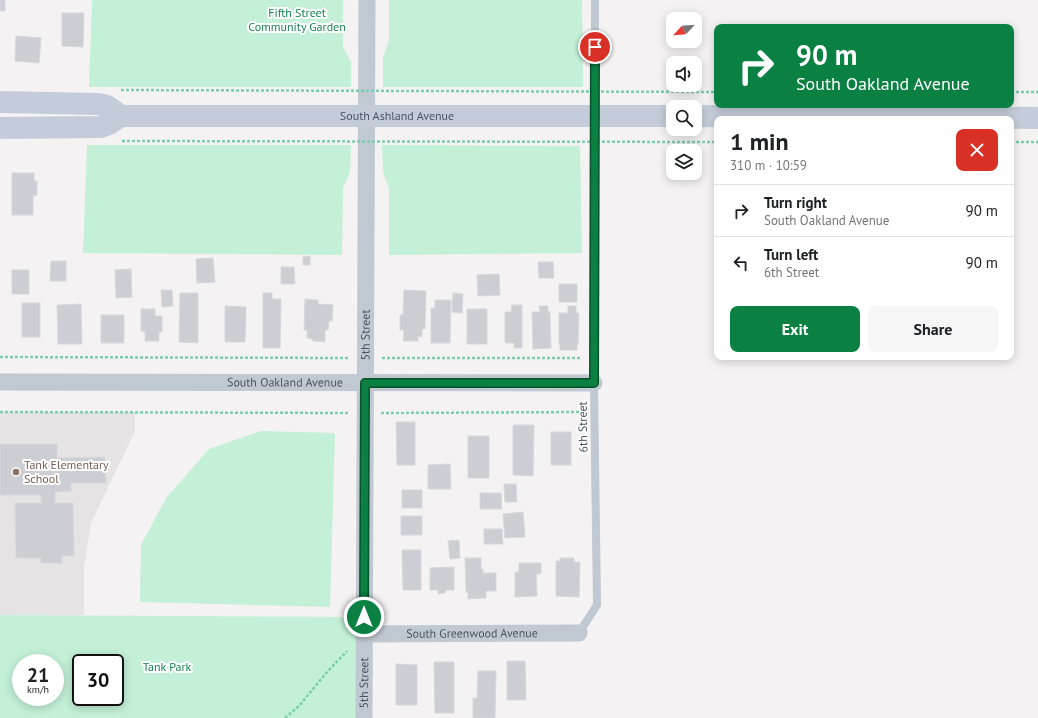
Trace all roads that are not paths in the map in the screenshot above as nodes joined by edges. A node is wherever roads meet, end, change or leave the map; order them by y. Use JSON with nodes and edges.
{"nodes":[{"id":1,"x":367,"y":0,"type":"edge"},
{"id":2,"x":595,"y":0,"type":"edge"},
{"id":3,"x":0,"y":102,"type":"edge"},
{"id":4,"x":121,"y":116,"type":"junction"},
{"id":5,"x":666,"y":116,"type":"edge"},
{"id":6,"x":702,"y":116,"type":"edge"},
{"id":7,"x":714,"y":116,"type":"edge"},
{"id":8,"x":1014,"y":118,"type":"edge"},
{"id":9,"x":1038,"y":118,"type":"edge"},
{"id":10,"x":0,"y":128,"type":"edge"},
{"id":11,"x":0,"y":382,"type":"edge"},
{"id":12,"x":365,"y":383,"type":"junction"},
{"id":13,"x":594,"y":383,"type":"junction"},
{"id":14,"x":579,"y":633,"type":"joint"},
{"id":15,"x":364,"y":634,"type":"junction"},
{"id":16,"x":364,"y":718,"type":"edge"}],
"edges":[{"from":1,"to":12,"type":"street","name":"5th Street"},
{"from":2,"to":13,"type":"lane","name":"6th Street"},
{"from":3,"to":4,"type":"main road"},
{"from":4,"to":5,"type":"main road","name":"South Ashland Avenue","bridge":true},
{"from":4,"to":10,"type":"main road"},
{"from":6,"to":7,"type":"main road"},
{"from":8,"to":9,"type":"main road"},
{"from":11,"to":12,"type":"street","name":"South Oakland Avenue"},
{"from":12,"to":13,"type":"street","name":"South Oakland Avenue"},
{"from":12,"to":15,"type":"street","name":"5th Street"},
{"from":13,"to":14,"type":"lane","name":"6th Street"},
{"from":14,"to":15,"type":"street","name":"South Greenwood Avenue"},
{"from":15,"to":16,"type":"street","name":"5th Street"}]}
